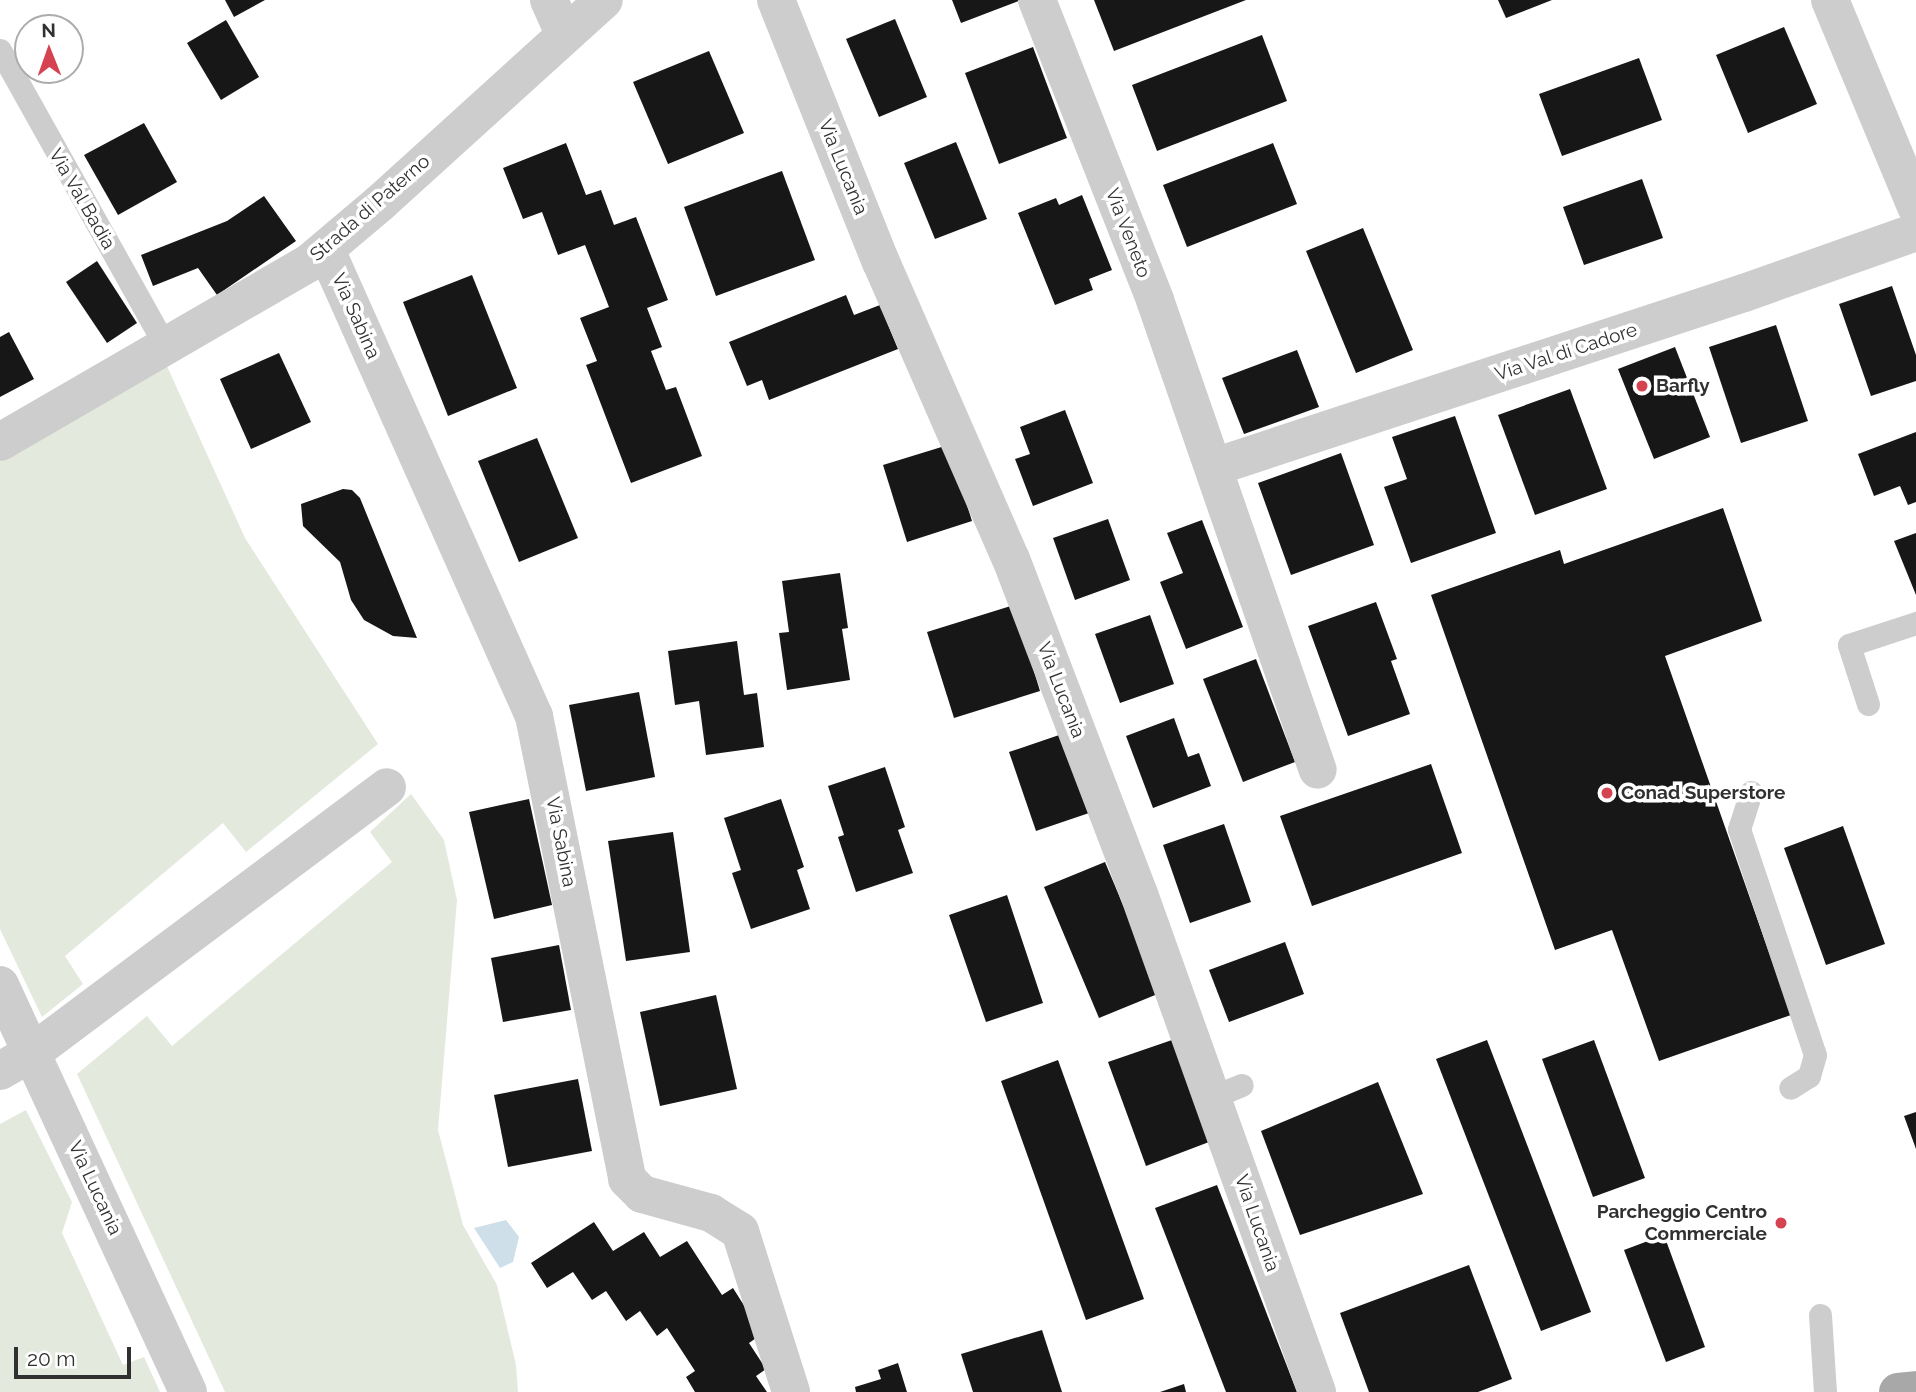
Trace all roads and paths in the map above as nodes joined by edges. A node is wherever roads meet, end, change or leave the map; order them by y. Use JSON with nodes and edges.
{"nodes":[{"id":1,"x":604,"y":0,"type":"edge"},
{"id":2,"x":776,"y":0,"type":"edge"},
{"id":3,"x":1037,"y":0,"type":"edge"},
{"id":4,"x":1830,"y":0,"type":"edge"},
{"id":5,"x":557,"y":16,"type":"edge"},
{"id":6,"x":0,"y":50,"type":"edge"},
{"id":7,"x":1916,"y":207,"type":"edge"},
{"id":8,"x":1916,"y":232,"type":"edge"},
{"id":9,"x":326,"y":250,"type":"junction"},
{"id":10,"x":166,"y":347,"type":"junction"},
{"id":11,"x":0,"y":442,"type":"edge"},
{"id":12,"x":1214,"y":467,"type":"junction"},
{"id":13,"x":1916,"y":623,"type":"edge"},
{"id":14,"x":1868,"y":704,"type":"dead end"},
{"id":15,"x":1318,"y":770,"type":"dead end"},
{"id":16,"x":387,"y":787,"type":"dead end"},
{"id":17,"x":1751,"y":792,"type":"dead end"},
{"id":18,"x":0,"y":985,"type":"edge"},
{"id":19,"x":33,"y":1052,"type":"junction"},
{"id":20,"x":0,"y":1071,"type":"edge"},
{"id":21,"x":1790,"y":1088,"type":"dead end"},
{"id":22,"x":1820,"y":1315,"type":"dead end"},
{"id":23,"x":1916,"y":1390,"type":"edge"},
{"id":24,"x":188,"y":1392,"type":"edge"},
{"id":25,"x":792,"y":1392,"type":"edge"},
{"id":26,"x":1317,"y":1392,"type":"edge"},
{"id":27,"x":1825,"y":1392,"type":"edge"},
{"id":28,"x":1898,"y":1392,"type":"edge"}],
"edges":[{"from":1,"to":5,"type":"street","name":"Strada di Paterno"},
{"from":2,"to":26,"type":"street","name":"Via Lucania"},
{"from":3,"to":12,"type":"street","name":"Via Veneto"},
{"from":4,"to":7,"type":"street"},
{"from":5,"to":9,"type":"street","name":"Strada di Paterno"},
{"from":6,"to":10,"type":"lane","name":"Via Val Badia"},
{"from":8,"to":12,"type":"street","name":"Via Val di Cadore"},
{"from":9,"to":10,"type":"street","name":"Strada di Paterno"},
{"from":9,"to":25,"type":"street","name":"Via Sabina"},
{"from":10,"to":11,"type":"street","name":"Strada di Paterno"},
{"from":12,"to":15,"type":"street","name":"Via Veneto"},
{"from":13,"to":14,"type":"lane"},
{"from":16,"to":19,"type":"street"},
{"from":17,"to":21,"type":"lane"},
{"from":18,"to":19,"type":"street","name":"Via Lucania"},
{"from":19,"to":20,"type":"street"},
{"from":19,"to":24,"type":"street","name":"Via Lucania"},
{"from":22,"to":27,"type":"lane"},
{"from":23,"to":28,"type":"main road"}]}
